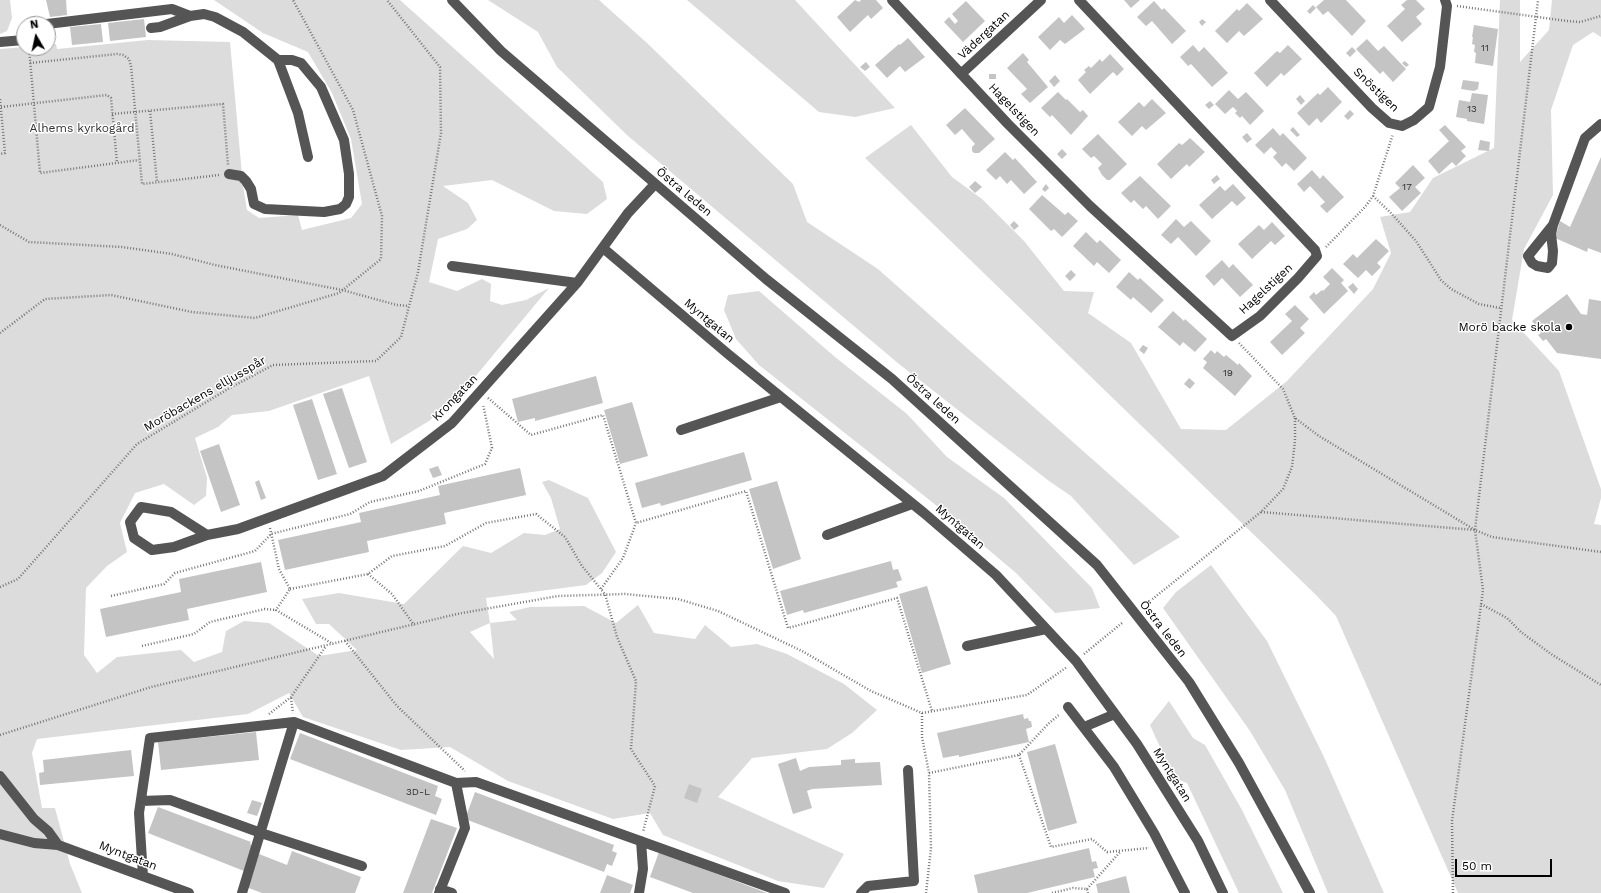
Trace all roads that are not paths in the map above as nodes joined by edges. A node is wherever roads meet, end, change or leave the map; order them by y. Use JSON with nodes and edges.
{"nodes":[{"id":1,"x":452,"y":0,"type":"edge"},
{"id":2,"x":892,"y":0,"type":"edge"},
{"id":3,"x":1041,"y":0,"type":"edge"},
{"id":4,"x":1079,"y":0,"type":"edge"},
{"id":5,"x":1270,"y":0,"type":"edge"},
{"id":6,"x":1446,"y":3,"type":"edge"},
{"id":7,"x":190,"y":16,"type":"junction"},
{"id":8,"x":56,"y":23,"type":"edge"},
{"id":9,"x":151,"y":28,"type":"dead end"},
{"id":10,"x":16,"y":41,"type":"edge"},
{"id":11,"x":0,"y":42,"type":"edge"},
{"id":12,"x":278,"y":60,"type":"junction"},
{"id":13,"x":962,"y":74,"type":"junction"},
{"id":14,"x":1601,"y":124,"type":"edge"},
{"id":15,"x":308,"y":157,"type":"dead end"},
{"id":16,"x":228,"y":174,"type":"road end"},
{"id":17,"x":655,"y":184,"type":"junction"},
{"id":18,"x":1553,"y":225,"type":"dead end"},
{"id":19,"x":603,"y":248,"type":"junction"},
{"id":20,"x":452,"y":266,"type":"dead end"},
{"id":21,"x":577,"y":283,"type":"junction"},
{"id":22,"x":781,"y":397,"type":"junction"},
{"id":23,"x":681,"y":430,"type":"dead end"},
{"id":24,"x":912,"y":504,"type":"junction"},
{"id":25,"x":207,"y":535,"type":"junction"},
{"id":26,"x":826,"y":535,"type":"dead end"},
{"id":27,"x":1046,"y":629,"type":"junction"},
{"id":28,"x":967,"y":646,"type":"dead end"},
{"id":29,"x":1068,"y":707,"type":"road end"},
{"id":30,"x":1115,"y":714,"type":"junction"},
{"id":31,"x":294,"y":722,"type":"junction"},
{"id":32,"x":1084,"y":727,"type":"junction"},
{"id":33,"x":908,"y":770,"type":"dead end"},
{"id":34,"x":0,"y":776,"type":"edge"},
{"id":35,"x":456,"y":783,"type":"junction"},
{"id":36,"x":141,"y":801,"type":"junction"},
{"id":37,"x":261,"y":833,"type":"junction"},
{"id":38,"x":0,"y":834,"type":"edge"},
{"id":39,"x":641,"y":841,"type":"junction"},
{"id":40,"x":58,"y":845,"type":"junction"},
{"id":41,"x":362,"y":866,"type":"dead end"},
{"id":42,"x":143,"y":876,"type":"junction"},
{"id":43,"x":865,"y":889,"type":"edge"},
{"id":44,"x":439,"y":891,"type":"edge"},
{"id":45,"x":189,"y":893,"type":"edge"},
{"id":46,"x":242,"y":893,"type":"edge"},
{"id":47,"x":452,"y":893,"type":"edge"},
{"id":48,"x":639,"y":893,"type":"edge"},
{"id":49,"x":785,"y":893,"type":"edge"},
{"id":50,"x":1185,"y":893,"type":"edge"},
{"id":51,"x":1223,"y":893,"type":"edge"},
{"id":52,"x":1310,"y":893,"type":"edge"}],
"edges":[{"from":1,"to":17,"type":"street","name":"Östra leden"},
{"from":2,"to":13,"type":"street","name":"Hagelstigen"},
{"from":3,"to":13,"type":"street","name":"Vädergatan"},
{"from":4,"to":13,"type":"street","name":"Hagelstigen"},
{"from":5,"to":6,"type":"street","name":"Snöstigen"},
{"from":7,"to":8,"type":"street"},
{"from":7,"to":9,"type":"street"},
{"from":7,"to":12,"type":"street"},
{"from":10,"to":11,"type":"street"},
{"from":12,"to":15,"type":"street"},
{"from":12,"to":16,"type":"street"},
{"from":14,"to":18,"type":"street"},
{"from":17,"to":19,"type":"street","name":"Krongatan"},
{"from":17,"to":52,"type":"street","name":"Östra leden"},
{"from":19,"to":21,"type":"street","name":"Krongatan"},
{"from":19,"to":22,"type":"street","name":"Myntgatan"},
{"from":20,"to":21,"type":"street"},
{"from":21,"to":25,"type":"street","name":"Krongatan"},
{"from":22,"to":23,"type":"street"},
{"from":22,"to":24,"type":"street","name":"Myntgatan"},
{"from":24,"to":26,"type":"street"},
{"from":24,"to":27,"type":"street","name":"Myntgatan"},
{"from":25,"to":25,"type":"street","name":"Krongatan"},
{"from":27,"to":28,"type":"street"},
{"from":27,"to":30,"type":"street","name":"Myntgatan"},
{"from":29,"to":32,"type":"street"},
{"from":30,"to":32,"type":"street"},
{"from":30,"to":51,"type":"street","name":"Myntgatan"},
{"from":31,"to":35,"type":"street"},
{"from":31,"to":36,"type":"street"},
{"from":31,"to":37,"type":"street"},
{"from":32,"to":50,"type":"street"},
{"from":33,"to":43,"type":"street"},
{"from":34,"to":40,"type":"street"},
{"from":35,"to":39,"type":"street"},
{"from":35,"to":44,"type":"street"},
{"from":36,"to":37,"type":"street"},
{"from":36,"to":42,"type":"street"},
{"from":37,"to":41,"type":"street"},
{"from":37,"to":46,"type":"street"},
{"from":38,"to":40,"type":"street","name":"Myntgatan"},
{"from":39,"to":48,"type":"street"},
{"from":39,"to":49,"type":"street"},
{"from":40,"to":42,"type":"street","name":"Myntgatan"},
{"from":42,"to":45,"type":"street","name":"Myntgatan"},
{"from":44,"to":47,"type":"street"}]}
